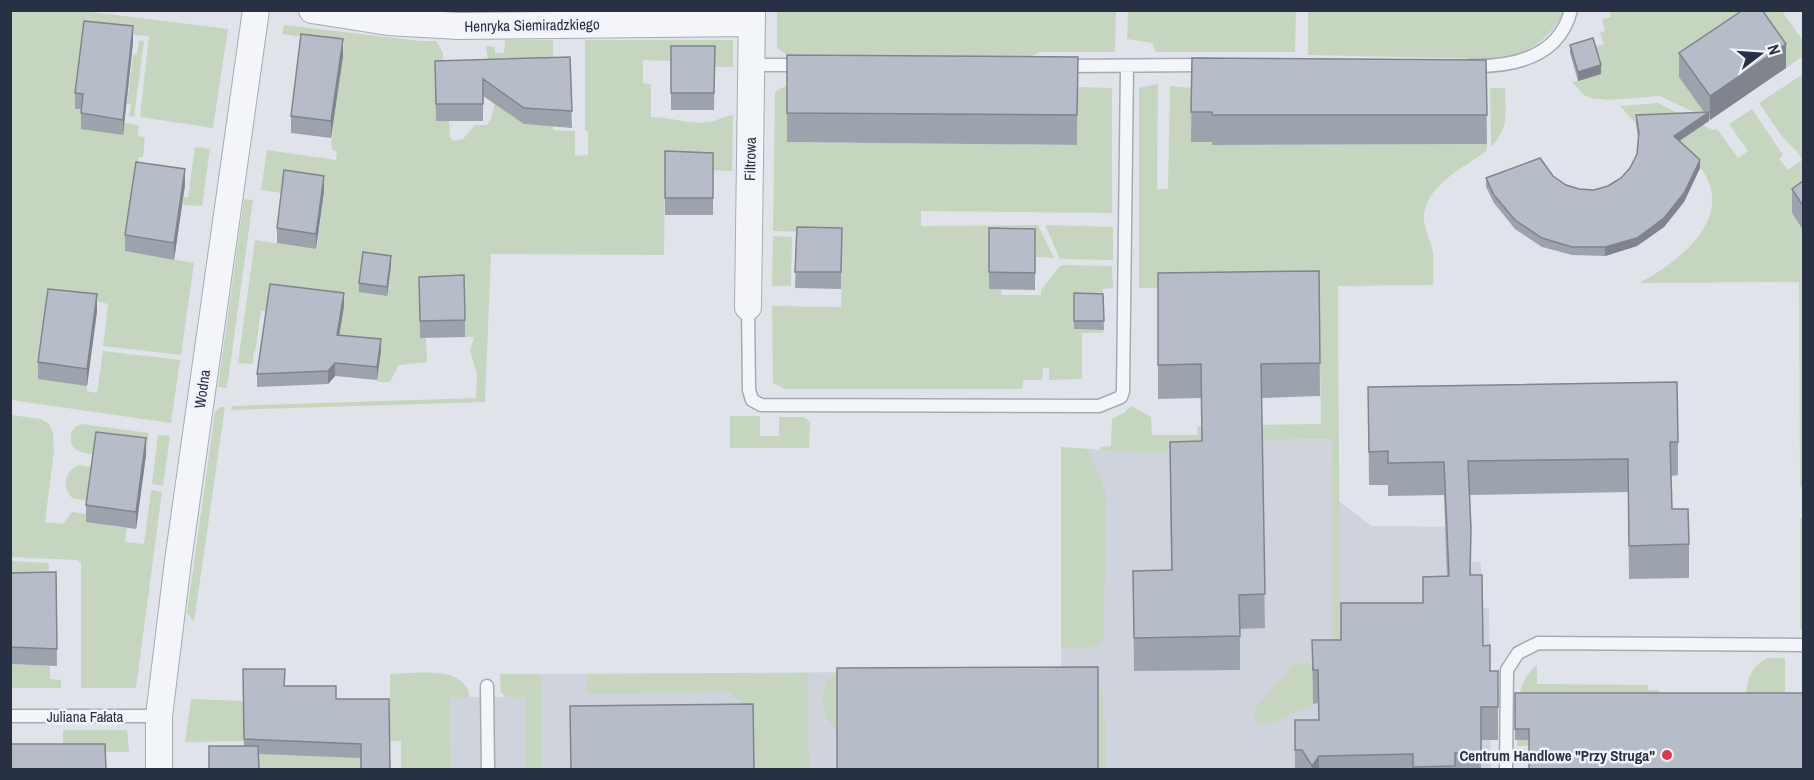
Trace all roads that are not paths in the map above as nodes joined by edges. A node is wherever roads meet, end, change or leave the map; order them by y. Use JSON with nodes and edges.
{"nodes":[{"id":1,"x":256,"y":10,"type":"edge"},
{"id":2,"x":312,"y":10,"type":"edge"},
{"id":3,"x":1571,"y":10,"type":"edge"},
{"id":4,"x":752,"y":17,"type":"edge"},
{"id":5,"x":1221,"y":64,"type":"edge"},
{"id":6,"x":752,"y":65,"type":"junction"},
{"id":7,"x":819,"y":65,"type":"edge"},
{"id":8,"x":1044,"y":66,"type":"edge"},
{"id":9,"x":1127,"y":66,"type":"junction"},
{"id":10,"x":1454,"y":66,"type":"edge"},
{"id":11,"x":748,"y":307,"type":"joint"},
{"id":12,"x":1803,"y":645,"type":"edge"},
{"id":13,"x":487,"y":686,"type":"dead end"},
{"id":14,"x":10,"y":716,"type":"edge"},
{"id":15,"x":159,"y":716,"type":"junction"},
{"id":16,"x":159,"y":770,"type":"edge"},
{"id":17,"x":488,"y":770,"type":"edge"},
{"id":18,"x":1506,"y":770,"type":"edge"}],
"edges":[{"from":1,"to":15,"type":"street","name":"Wodna"},
{"from":2,"to":4,"type":"street","name":"Henryka Siemiradzkiego"},
{"from":3,"to":10,"type":"lane"},
{"from":4,"to":6,"type":"street","name":"Filtrowa"},
{"from":5,"to":9,"type":"lane"},
{"from":6,"to":7,"type":"lane"},
{"from":6,"to":11,"type":"street","name":"Filtrowa"},
{"from":8,"to":9,"type":"lane"},
{"from":9,"to":11,"type":"lane"},
{"from":12,"to":18,"type":"lane"},
{"from":13,"to":17,"type":"lane"},
{"from":14,"to":15,"type":"lane","name":"Juliana Fałata"},
{"from":15,"to":16,"type":"street","name":"Wodna"}]}
